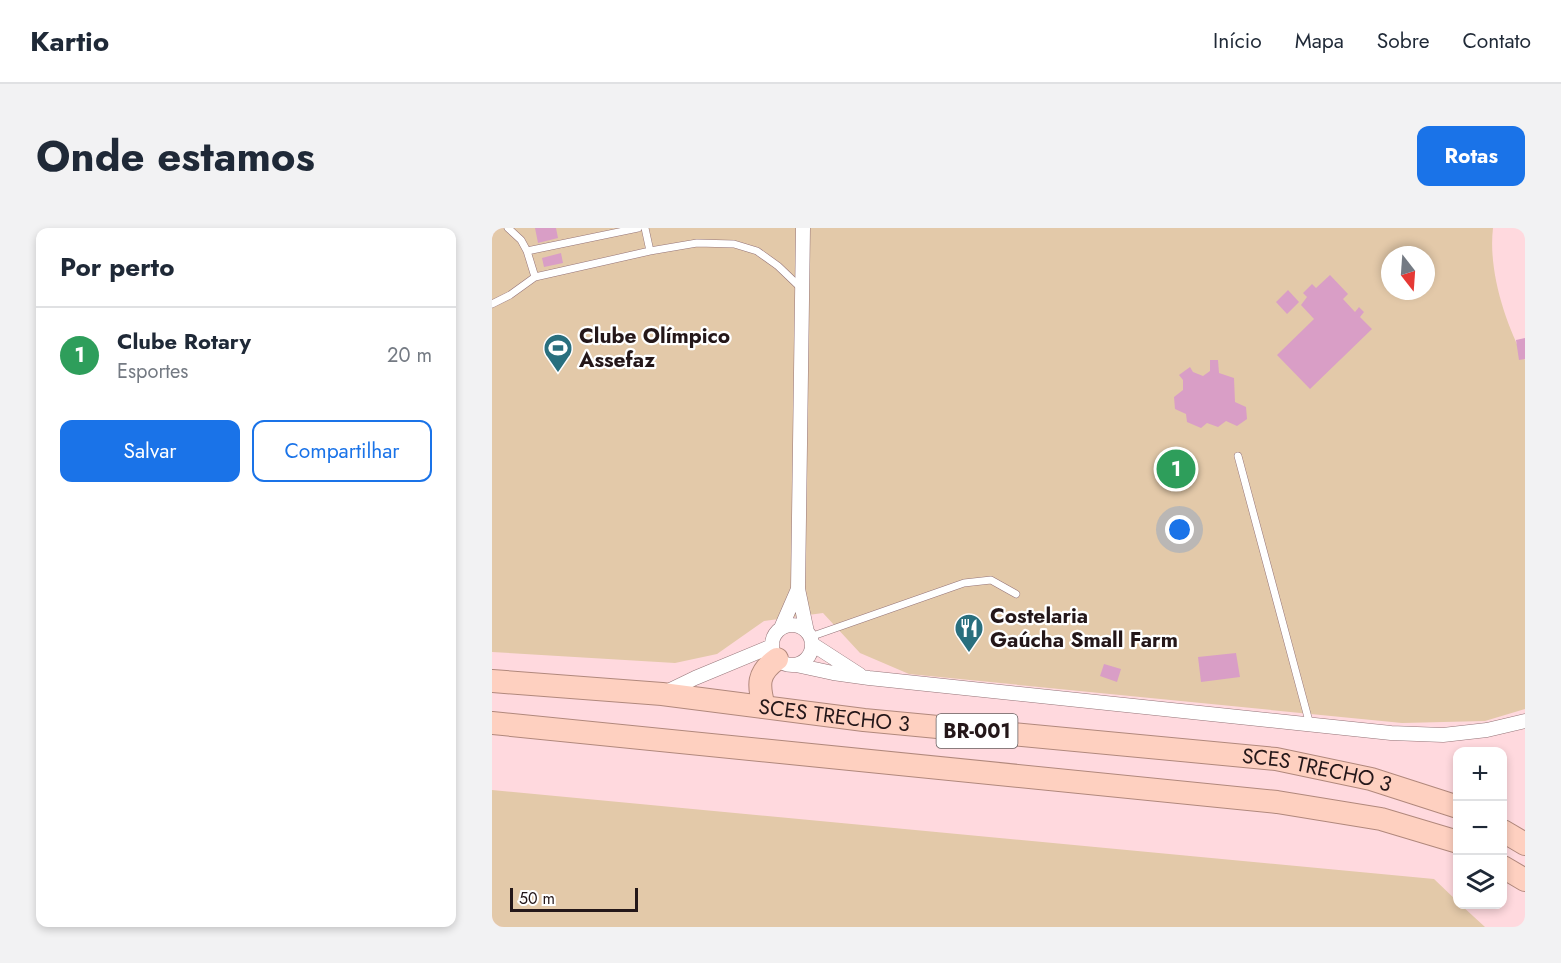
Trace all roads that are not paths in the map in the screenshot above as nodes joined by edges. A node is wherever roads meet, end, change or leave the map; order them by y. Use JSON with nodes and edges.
{"nodes":[{"id":1,"x":508,"y":228,"type":"edge"},
{"id":2,"x":638,"y":228,"type":"edge"},
{"id":3,"x":645,"y":228,"type":"edge"},
{"id":4,"x":803,"y":228,"type":"edge"},
{"id":5,"x":527,"y":251,"type":"junction"},
{"id":6,"x":650,"y":251,"type":"junction"},
{"id":7,"x":535,"y":277,"type":"junction"},
{"id":8,"x":802,"y":290,"type":"junction"},
{"id":9,"x":492,"y":304,"type":"edge"},
{"id":10,"x":1238,"y":456,"type":"dead end"},
{"id":11,"x":798,"y":590,"type":"junction"},
{"id":12,"x":1016,"y":594,"type":"dead end"},
{"id":13,"x":781,"y":628,"type":"junction"},
{"id":14,"x":810,"y":638,"type":"junction"},
{"id":15,"x":782,"y":656,"type":"junction"},
{"id":16,"x":861,"y":676,"type":"junction"},
{"id":17,"x":492,"y":681,"type":"edge"},
{"id":18,"x":662,"y":694,"type":"junction"},
{"id":19,"x":764,"y":707,"type":"junction"},
{"id":20,"x":1525,"y":721,"type":"edge"},
{"id":21,"x":492,"y":723,"type":"edge"},
{"id":22,"x":1310,"y":725,"type":"junction"},
{"id":23,"x":1453,"y":805,"type":"edge"},
{"id":24,"x":1507,"y":833,"type":"edge"},
{"id":25,"x":1453,"y":841,"type":"edge"},
{"id":26,"x":1525,"y":844,"type":"edge"},
{"id":27,"x":1507,"y":869,"type":"edge"},
{"id":28,"x":1525,"y":880,"type":"edge"}],
"edges":[{"from":1,"to":5,"type":"lane"},
{"from":2,"to":5,"type":"lane"},
{"from":3,"to":6,"type":"lane"},
{"from":4,"to":8,"type":"street"},
{"from":5,"to":7,"type":"lane"},
{"from":6,"to":7,"type":"lane"},
{"from":6,"to":8,"type":"lane"},
{"from":7,"to":9,"type":"lane"},
{"from":8,"to":11,"type":"street"},
{"from":10,"to":22,"type":"lane"},
{"from":11,"to":13,"type":"street"},
{"from":11,"to":14,"type":"street"},
{"from":12,"to":14,"type":"lane"},
{"from":13,"to":14,"type":"street"},
{"from":13,"to":15,"type":"street"},
{"from":14,"to":15,"type":"street"},
{"from":14,"to":16,"type":"street","name":"SCES TRECHO 3"},
{"from":15,"to":16,"type":"street","name":"SCES TRECHO 3"},
{"from":15,"to":18,"type":"street"},
{"from":15,"to":19,"type":"highway"},
{"from":16,"to":22,"type":"street","name":"SCES TRECHO 3"},
{"from":17,"to":18,"type":"highway","name":"SCES TRECHO 3","number":"BR-001"},
{"from":18,"to":19,"type":"highway","name":"SCES TRECHO 3","number":"BR-001"},
{"from":19,"to":23,"type":"highway","name":"SCES TRECHO 3","number":"BR-001"},
{"from":20,"to":22,"type":"street","name":"SCES TRECHO 3"},
{"from":21,"to":25,"type":"highway","name":"SCES TRECHO 3","number":"BR-001"},
{"from":24,"to":26,"type":"highway"},
{"from":27,"to":28,"type":"highway"}]}
